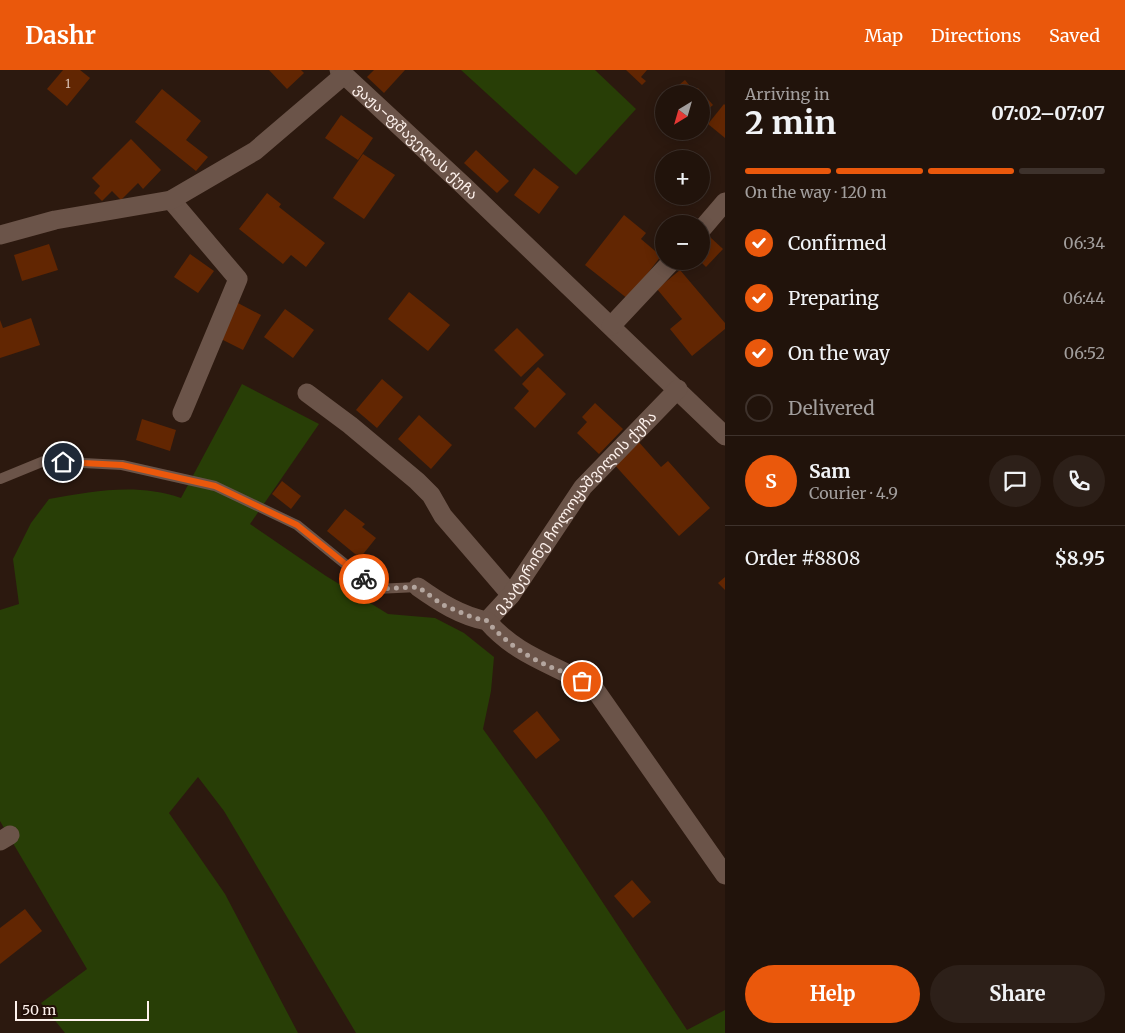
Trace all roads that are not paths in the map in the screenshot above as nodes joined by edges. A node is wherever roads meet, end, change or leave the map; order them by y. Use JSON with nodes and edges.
{"nodes":[{"id":1,"x":342,"y":73,"type":"edge"},
{"id":2,"x":171,"y":200,"type":"junction"},
{"id":3,"x":725,"y":202,"type":"edge"},
{"id":4,"x":710,"y":220,"type":"edge"},
{"id":5,"x":0,"y":235,"type":"edge"},
{"id":6,"x":664,"y":270,"type":"edge"},
{"id":7,"x":611,"y":326,"type":"junction"},
{"id":8,"x":678,"y":389,"type":"junction"},
{"id":9,"x":307,"y":393,"type":"dead end"},
{"id":10,"x":182,"y":413,"type":"dead end"},
{"id":11,"x":725,"y":436,"type":"edge"},
{"id":12,"x":0,"y":479,"type":"edge"},
{"id":13,"x":418,"y":587,"type":"joint"},
{"id":14,"x":511,"y":595,"type":"junction"},
{"id":15,"x":486,"y":620,"type":"junction"},
{"id":16,"x":725,"y":875,"type":"edge"}],
"edges":[{"from":1,"to":2,"type":"street","name":"ვაჟა-ფშაველას ქუჩა"},
{"from":1,"to":7,"type":"street","name":"ვაჟა-ფშაველას ქუჩა"},
{"from":2,"to":5,"type":"street","name":"ვაჟა-ფშაველას ქუჩა"},
{"from":2,"to":10,"type":"street"},
{"from":3,"to":4,"type":"street"},
{"from":6,"to":7,"type":"street"},
{"from":7,"to":8,"type":"street","name":"ვაჟა-ფშაველას ქუჩა"},
{"from":8,"to":11,"type":"street","name":"ვაჟა-ფშაველას ქუჩა"},
{"from":8,"to":14,"type":"street","name":"ეკატერინე ჩოლოყაშვილის ქუჩა"},
{"from":9,"to":14,"type":"street"},
{"from":12,"to":13,"type":"lane","name":"ეკატერინე ჩოლოყაშვილის ქუჩა"},
{"from":13,"to":15,"type":"street","name":"ეკატერინე ჩოლოყაშვილის ქუჩა"},
{"from":14,"to":15,"type":"street","name":"ეკატერინე ჩოლოყაშვილის ქუჩა"},
{"from":15,"to":16,"type":"street"}]}
